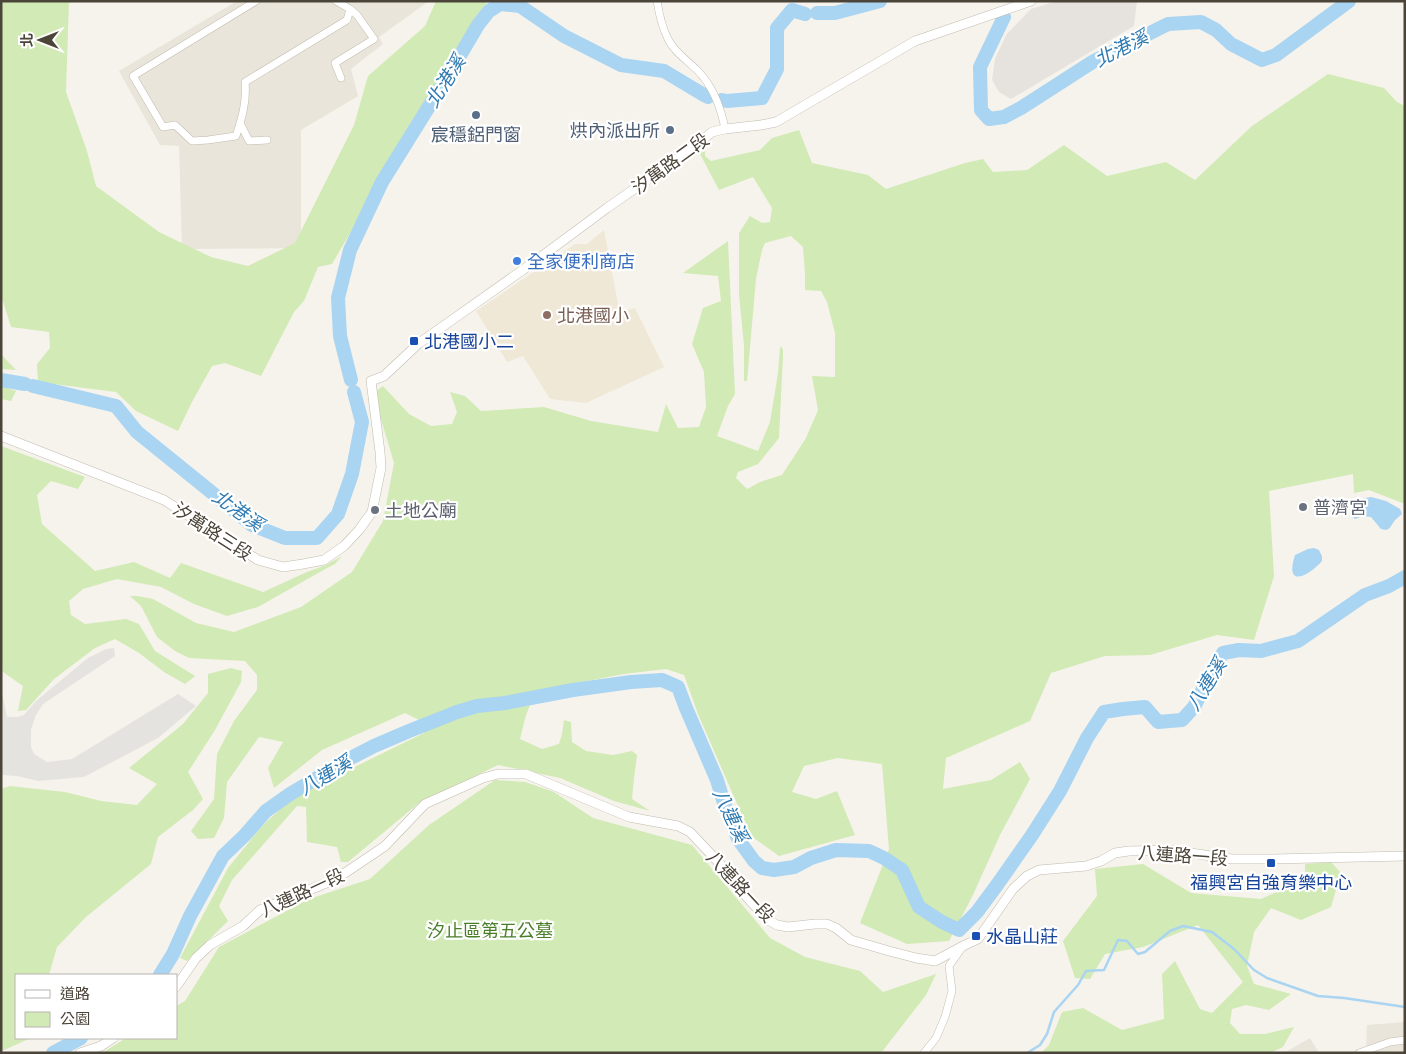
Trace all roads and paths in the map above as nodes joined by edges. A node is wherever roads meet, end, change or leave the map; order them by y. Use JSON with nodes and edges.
{"nodes":[{"id":1,"x":256,"y":1,"type":"edge"},
{"id":2,"x":336,"y":1,"type":"edge"},
{"id":3,"x":657,"y":1,"type":"edge"},
{"id":4,"x":1031,"y":1,"type":"edge"},
{"id":5,"x":350,"y":9,"type":"junction"},
{"id":6,"x":342,"y":78,"type":"dead end"},
{"id":7,"x":240,"y":123,"type":"junction"},
{"id":8,"x":724,"y":129,"type":"junction"},
{"id":9,"x":267,"y":140,"type":"dead end"},
{"id":10,"x":371,"y":381,"type":"joint"},
{"id":11,"x":1,"y":436,"type":"edge"},
{"id":12,"x":1405,"y":856,"type":"edge"},
{"id":13,"x":965,"y":945,"type":"junction"},
{"id":14,"x":178,"y":984,"type":"edge"},
{"id":15,"x":112,"y":1039,"type":"edge"},
{"id":16,"x":1405,"y":1040,"type":"edge"},
{"id":17,"x":80,"y":1053,"type":"edge"},
{"id":18,"x":924,"y":1053,"type":"edge"},
{"id":19,"x":1359,"y":1053,"type":"edge"}],
"edges":[{"from":1,"to":7,"type":"street"},
{"from":2,"to":5,"type":"street"},
{"from":3,"to":8,"type":"street"},
{"from":4,"to":8,"type":"street","name":"汐萬路二段"},
{"from":5,"to":6,"type":"street"},
{"from":5,"to":7,"type":"street"},
{"from":7,"to":9,"type":"street"},
{"from":8,"to":10,"type":"street","name":"汐萬路二段"},
{"from":10,"to":11,"type":"street","name":"汐萬路三段"},
{"from":12,"to":13,"type":"street","name":"八連路一段"},
{"from":13,"to":14,"type":"street","name":"八連路一段"},
{"from":13,"to":18,"type":"street"},
{"from":15,"to":17,"type":"street"},
{"from":16,"to":19,"type":"street"}]}
